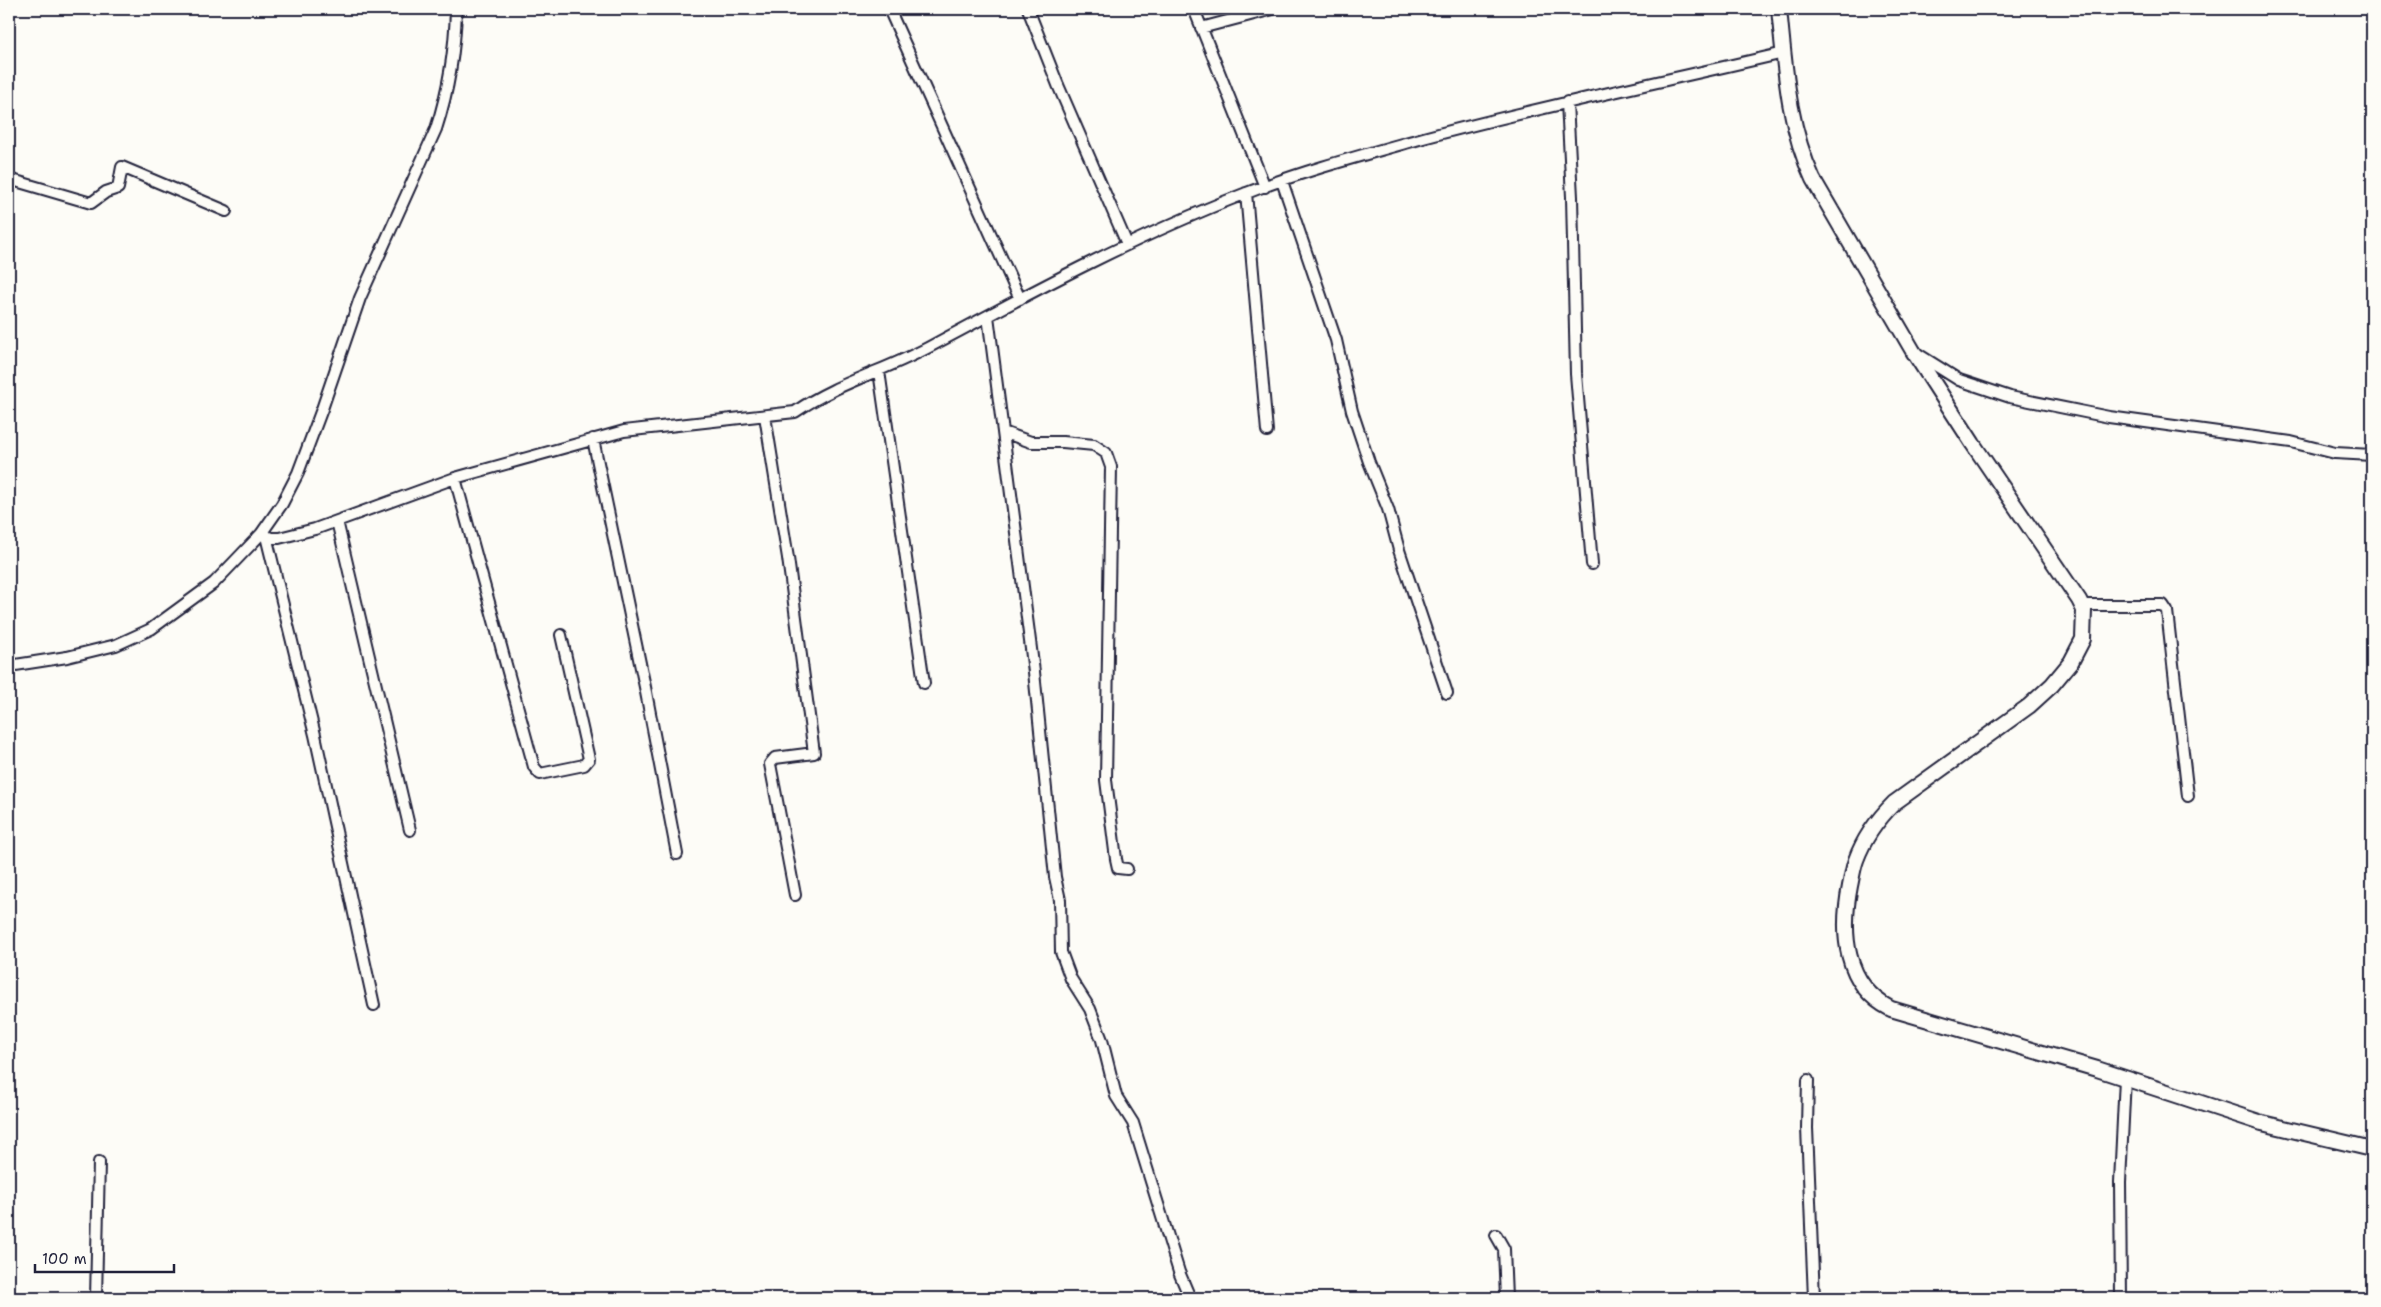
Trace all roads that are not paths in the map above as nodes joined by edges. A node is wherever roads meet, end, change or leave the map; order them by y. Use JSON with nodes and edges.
{"nodes":[{"id":1,"x":456,"y":9,"type":"edge"},
{"id":2,"x":889,"y":9,"type":"edge"},
{"id":3,"x":1028,"y":9,"type":"edge"},
{"id":4,"x":1194,"y":9,"type":"edge"},
{"id":5,"x":1273,"y":9,"type":"edge"},
{"id":6,"x":1779,"y":9,"type":"edge"},
{"id":7,"x":1201,"y":28,"type":"junction"},
{"id":8,"x":1784,"y":53,"type":"junction"},
{"id":9,"x":1567,"y":102,"type":"junction"},
{"id":10,"x":9,"y":179,"type":"edge"},
{"id":11,"x":1282,"y":181,"type":"junction"},
{"id":12,"x":1265,"y":187,"type":"junction"},
{"id":13,"x":1246,"y":193,"type":"junction"},
{"id":14,"x":226,"y":211,"type":"dead end"},
{"id":15,"x":1127,"y":244,"type":"junction"},
{"id":16,"x":1020,"y":298,"type":"junction"},
{"id":17,"x":988,"y":316,"type":"junction"},
{"id":18,"x":1913,"y":351,"type":"junction"},
{"id":19,"x":879,"y":371,"type":"junction"},
{"id":20,"x":765,"y":416,"type":"junction"},
{"id":21,"x":1267,"y":431,"type":"dead end"},
{"id":22,"x":1003,"y":432,"type":"junction"},
{"id":23,"x":593,"y":439,"type":"junction"},
{"id":24,"x":2372,"y":455,"type":"edge"},
{"id":25,"x":455,"y":478,"type":"junction"},
{"id":26,"x":337,"y":521,"type":"junction"},
{"id":27,"x":264,"y":535,"type":"junction"},
{"id":28,"x":1592,"y":564,"type":"dead end"},
{"id":29,"x":2082,"y":605,"type":"junction"},
{"id":30,"x":561,"y":635,"type":"dead end"},
{"id":31,"x":9,"y":666,"type":"edge"},
{"id":32,"x":924,"y":684,"type":"dead end"},
{"id":33,"x":1447,"y":693,"type":"dead end"},
{"id":34,"x":2188,"y":796,"type":"dead end"},
{"id":35,"x":410,"y":830,"type":"dead end"},
{"id":36,"x":677,"y":854,"type":"dead end"},
{"id":37,"x":1127,"y":869,"type":"dead end"},
{"id":38,"x":795,"y":895,"type":"dead end"},
{"id":39,"x":374,"y":1005,"type":"dead end"},
{"id":40,"x":2125,"y":1078,"type":"junction"},
{"id":41,"x":1808,"y":1080,"type":"dead end"},
{"id":42,"x":2372,"y":1149,"type":"edge"},
{"id":43,"x":99,"y":1162,"type":"dead end"},
{"id":44,"x":1496,"y":1235,"type":"dead end"},
{"id":45,"x":96,"y":1298,"type":"edge"},
{"id":46,"x":1190,"y":1298,"type":"edge"},
{"id":47,"x":1506,"y":1298,"type":"edge"},
{"id":48,"x":1814,"y":1298,"type":"edge"},
{"id":49,"x":2121,"y":1298,"type":"edge"}],
"edges":[{"from":1,"to":27,"type":"street"},
{"from":2,"to":16,"type":"street"},
{"from":3,"to":15,"type":"street"},
{"from":4,"to":7,"type":"street"},
{"from":5,"to":7,"type":"street"},
{"from":6,"to":8,"type":"street"},
{"from":7,"to":12,"type":"street"},
{"from":8,"to":9,"type":"street"},
{"from":8,"to":18,"type":"street"},
{"from":9,"to":11,"type":"street"},
{"from":9,"to":28,"type":"street"},
{"from":10,"to":14,"type":"street"},
{"from":11,"to":12,"type":"street"},
{"from":11,"to":33,"type":"street"},
{"from":12,"to":13,"type":"street"},
{"from":13,"to":15,"type":"street"},
{"from":13,"to":21,"type":"street"},
{"from":15,"to":16,"type":"street"},
{"from":16,"to":17,"type":"street"},
{"from":17,"to":19,"type":"street"},
{"from":17,"to":22,"type":"street"},
{"from":18,"to":24,"type":"street"},
{"from":18,"to":29,"type":"street"},
{"from":19,"to":20,"type":"street"},
{"from":19,"to":32,"type":"street"},
{"from":20,"to":23,"type":"street"},
{"from":20,"to":38,"type":"street"},
{"from":22,"to":37,"type":"street"},
{"from":22,"to":46,"type":"street"},
{"from":23,"to":25,"type":"street"},
{"from":23,"to":36,"type":"street"},
{"from":25,"to":26,"type":"street"},
{"from":25,"to":30,"type":"street"},
{"from":26,"to":27,"type":"street"},
{"from":26,"to":35,"type":"street"},
{"from":27,"to":31,"type":"street"},
{"from":27,"to":39,"type":"street"},
{"from":29,"to":34,"type":"street"},
{"from":29,"to":40,"type":"street"},
{"from":40,"to":42,"type":"street"},
{"from":40,"to":49,"type":"street"},
{"from":41,"to":48,"type":"street"},
{"from":43,"to":45,"type":"street"},
{"from":44,"to":47,"type":"street"}]}
